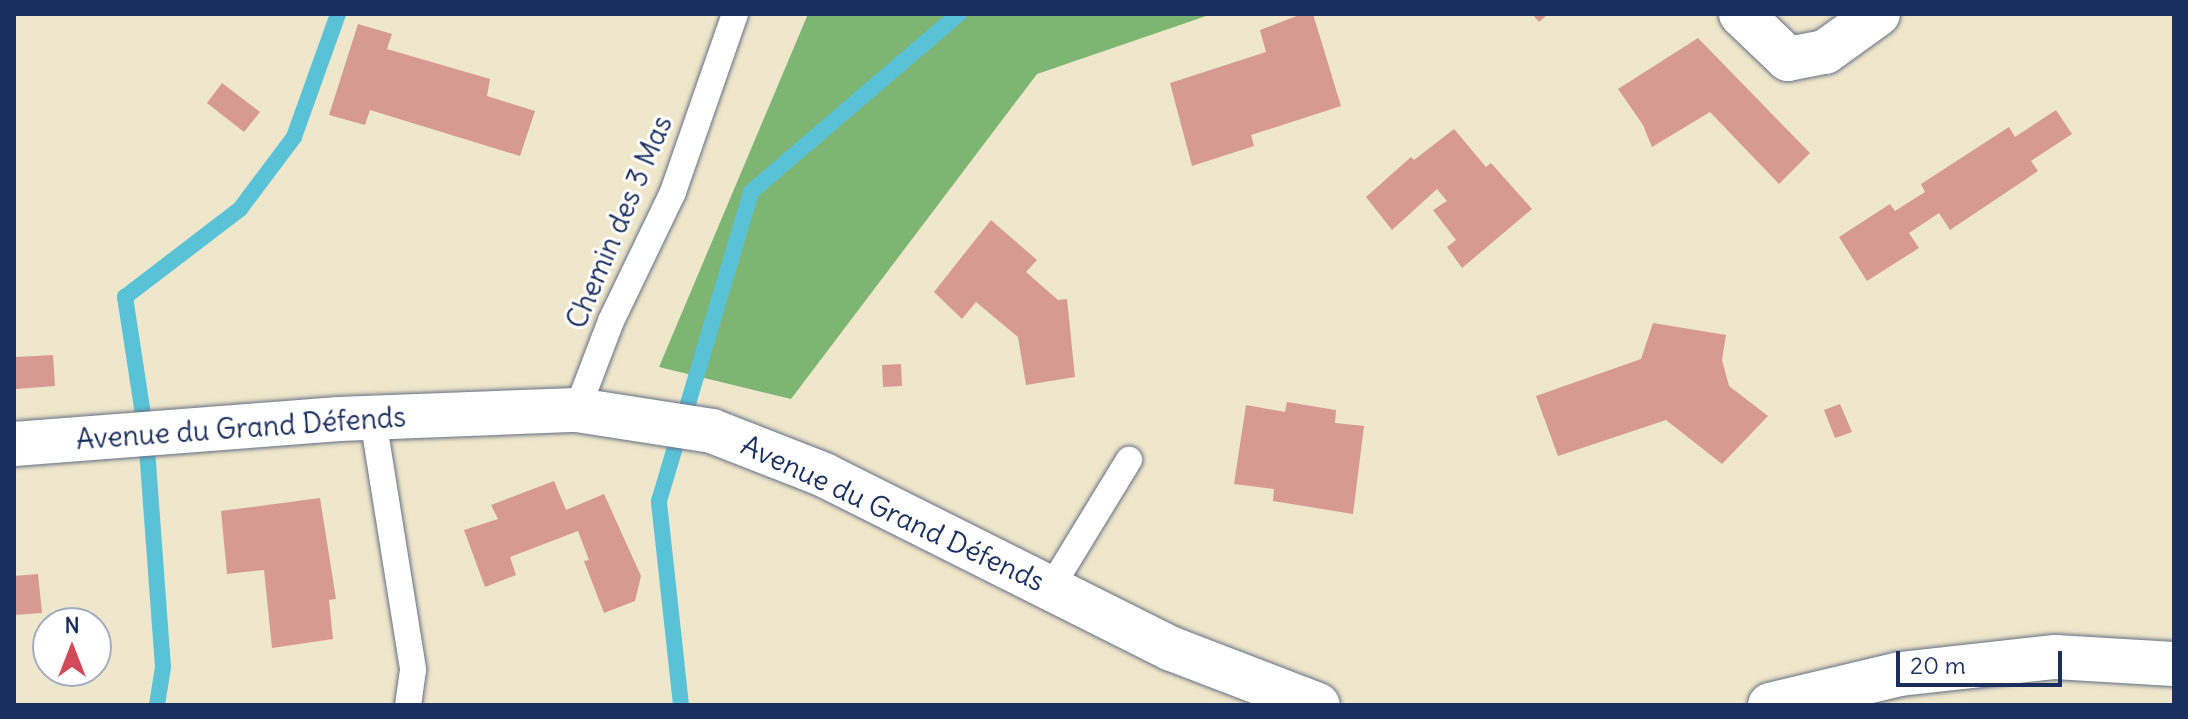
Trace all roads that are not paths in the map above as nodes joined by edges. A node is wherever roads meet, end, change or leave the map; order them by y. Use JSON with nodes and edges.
{"nodes":[{"id":1,"x":735,"y":14,"type":"edge"},
{"id":2,"x":1741,"y":14,"type":"edge"},
{"id":3,"x":1878,"y":14,"type":"edge"},
{"id":4,"x":577,"y":410,"type":"junction"},
{"id":5,"x":373,"y":419,"type":"junction"},
{"id":6,"x":14,"y":444,"type":"edge"},
{"id":7,"x":1129,"y":460,"type":"dead end"},
{"id":8,"x":1052,"y":586,"type":"junction"},
{"id":9,"x":2174,"y":664,"type":"edge"},
{"id":10,"x":408,"y":705,"type":"edge"},
{"id":11,"x":1318,"y":705,"type":"edge"},
{"id":12,"x":1770,"y":705,"type":"edge"}],
"edges":[{"from":1,"to":4,"type":"lane","name":"Chemin des 3 Mas"},
{"from":2,"to":3,"type":"street"},
{"from":4,"to":5,"type":"street","name":"Avenue du Grand Défends"},
{"from":4,"to":8,"type":"street","name":"Avenue du Grand Défends"},
{"from":5,"to":6,"type":"street","name":"Avenue du Grand Défends"},
{"from":5,"to":10,"type":"lane"},
{"from":7,"to":8,"type":"lane"},
{"from":8,"to":11,"type":"street","name":"Avenue du Grand Défends"},
{"from":9,"to":12,"type":"street"}]}
